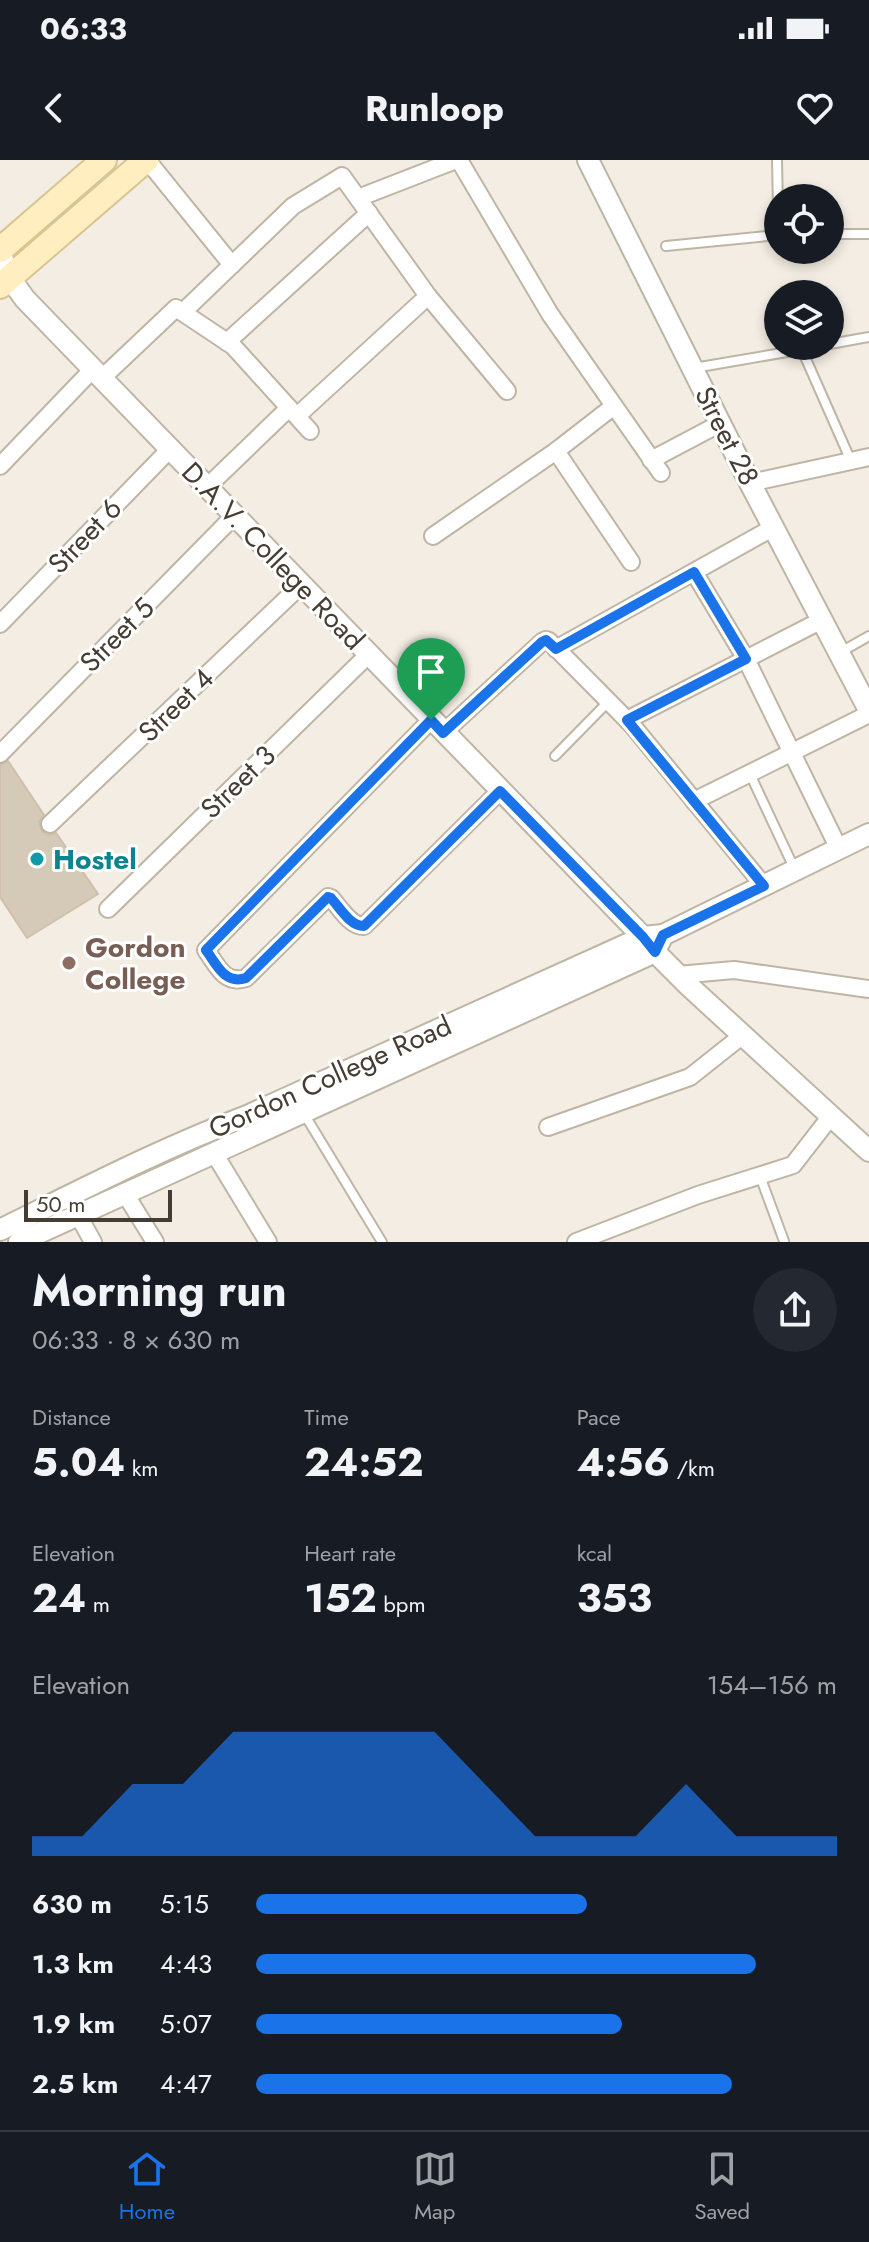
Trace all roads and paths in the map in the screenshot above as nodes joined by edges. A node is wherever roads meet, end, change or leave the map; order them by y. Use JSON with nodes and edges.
{"nodes":[{"id":1,"x":104,"y":160,"type":"edge"},
{"id":2,"x":146,"y":160,"type":"edge"},
{"id":3,"x":457,"y":160,"type":"edge"},
{"id":4,"x":588,"y":160,"type":"edge"},
{"id":5,"x":777,"y":160,"type":"edge"},
{"id":6,"x":778,"y":184,"type":"edge"},
{"id":7,"x":358,"y":198,"type":"junction"},
{"id":8,"x":369,"y":213,"type":"junction"},
{"id":9,"x":844,"y":234,"type":"edge"},
{"id":10,"x":869,"y":234,"type":"edge"},
{"id":11,"x":764,"y":236,"type":"edge"},
{"id":12,"x":666,"y":246,"type":"dead end"},
{"id":13,"x":0,"y":251,"type":"edge"},
{"id":14,"x":232,"y":265,"type":"junction"},
{"id":15,"x":5,"y":282,"type":"edge"},
{"id":16,"x":428,"y":296,"type":"junction"},
{"id":17,"x":183,"y":312,"type":"junction"},
{"id":18,"x":869,"y":337,"type":"edge"},
{"id":19,"x":844,"y":341,"type":"edge"},
{"id":20,"x":227,"y":342,"type":"junction"},
{"id":21,"x":764,"y":356,"type":"edge"},
{"id":22,"x":806,"y":360,"type":"edge"},
{"id":23,"x":693,"y":368,"type":"junction"},
{"id":24,"x":98,"y":374,"type":"junction"},
{"id":25,"x":507,"y":391,"type":"dead end"},
{"id":26,"x":614,"y":406,"type":"junction"},
{"id":27,"x":293,"y":412,"type":"junction"},
{"id":28,"x":721,"y":423,"type":"junction"},
{"id":29,"x":310,"y":431,"type":"dead end"},
{"id":30,"x":170,"y":449,"type":"junction"},
{"id":31,"x":556,"y":451,"type":"junction"},
{"id":32,"x":869,"y":457,"type":"edge"},
{"id":33,"x":851,"y":461,"type":"junction"},
{"id":34,"x":0,"y":466,"type":"edge"},
{"id":35,"x":750,"y":483,"type":"junction"},
{"id":36,"x":207,"y":487,"type":"junction"},
{"id":37,"x":234,"y":516,"type":"junction"},
{"id":38,"x":774,"y":527,"type":"junction"},
{"id":39,"x":433,"y":536,"type":"dead end"},
{"id":40,"x":631,"y":562,"type":"dead end"},
{"id":41,"x":694,"y":572,"type":"junction"},
{"id":42,"x":301,"y":585,"type":"junction"},
{"id":43,"x":822,"y":620,"type":"junction"},
{"id":44,"x":0,"y":624,"type":"edge"},
{"id":45,"x":869,"y":636,"type":"edge"},
{"id":46,"x":556,"y":649,"type":"junction"},
{"id":47,"x":839,"y":653,"type":"junction"},
{"id":48,"x":368,"y":655,"type":"junction"},
{"id":49,"x":746,"y":659,"type":"junction"},
{"id":50,"x":609,"y":701,"type":"junction"},
{"id":51,"x":869,"y":712,"type":"edge"},
{"id":52,"x":627,"y":720,"type":"junction"},
{"id":53,"x":437,"y":727,"type":"junction"},
{"id":54,"x":791,"y":752,"type":"junction"},
{"id":55,"x":0,"y":754,"type":"edge"},
{"id":56,"x":555,"y":756,"type":"dead end"},
{"id":57,"x":749,"y":773,"type":"junction"},
{"id":58,"x":500,"y":791,"type":"junction"},
{"id":59,"x":694,"y":801,"type":"junction"},
{"id":60,"x":50,"y":824,"type":"dead end"},
{"id":61,"x":869,"y":834,"type":"edge"},
{"id":62,"x":839,"y":849,"type":"junction"},
{"id":63,"x":795,"y":871,"type":"junction"},
{"id":64,"x":764,"y":886,"type":"junction"},
{"id":65,"x":108,"y":909,"type":"dead end"},
{"id":66,"x":654,"y":941,"type":"junction"},
{"id":67,"x":678,"y":975,"type":"junction"},
{"id":68,"x":869,"y":989,"type":"edge"},
{"id":69,"x":743,"y":1035,"type":"junction"},
{"id":70,"x":302,"y":1111,"type":"junction"},
{"id":71,"x":831,"y":1116,"type":"junction"},
{"id":72,"x":548,"y":1127,"type":"dead end"},
{"id":73,"x":869,"y":1151,"type":"edge"},
{"id":74,"x":214,"y":1153,"type":"junction"},
{"id":75,"x":760,"y":1176,"type":"junction"},
{"id":76,"x":124,"y":1192,"type":"junction"},
{"id":77,"x":78,"y":1215,"type":"junction"},
{"id":78,"x":0,"y":1230,"type":"edge"},
{"id":79,"x":784,"y":1241,"type":"edge"},
{"id":80,"x":19,"y":1242,"type":"edge"},
{"id":81,"x":93,"y":1242,"type":"edge"},
{"id":82,"x":155,"y":1242,"type":"edge"},
{"id":83,"x":268,"y":1242,"type":"edge"},
{"id":84,"x":382,"y":1242,"type":"edge"},
{"id":85,"x":576,"y":1242,"type":"edge"}],
"edges":[{"from":1,"to":13,"type":"main road"},
{"from":2,"to":14,"type":"street"},
{"from":2,"to":15,"type":"main road"},
{"from":3,"to":7,"type":"street"},
{"from":3,"to":26,"type":"street"},
{"from":4,"to":23,"type":"street","name":"Street 28"},
{"from":5,"to":6,"type":"lane"},
{"from":7,"to":8,"type":"street"},
{"from":7,"to":14,"type":"street"},
{"from":8,"to":16,"type":"street"},
{"from":8,"to":20,"type":"street"},
{"from":9,"to":10,"type":"lane"},
{"from":11,"to":12,"type":"lane"},
{"from":13,"to":15,"type":"street","name":"D.A.V. College Road"},
{"from":14,"to":17,"type":"street"},
{"from":15,"to":24,"type":"street","name":"D.A.V. College Road"},
{"from":16,"to":25,"type":"street"},
{"from":16,"to":27,"type":"street"},
{"from":17,"to":20,"type":"street"},
{"from":17,"to":24,"type":"street"},
{"from":18,"to":19,"type":"lane"},
{"from":20,"to":27,"type":"street"},
{"from":21,"to":23,"type":"lane"},
{"from":22,"to":33,"type":"lane"},
{"from":23,"to":28,"type":"street","name":"Street 28"},
{"from":24,"to":30,"type":"street","name":"D.A.V. College Road"},
{"from":24,"to":34,"type":"street"},
{"from":26,"to":28,"type":"street"},
{"from":26,"to":31,"type":"street"},
{"from":27,"to":29,"type":"street"},
{"from":27,"to":36,"type":"street"},
{"from":28,"to":35,"type":"street","name":"Street 28"},
{"from":30,"to":36,"type":"street","name":"D.A.V. College Road"},
{"from":30,"to":44,"type":"street","name":"Street 6"},
{"from":31,"to":39,"type":"street"},
{"from":31,"to":40,"type":"street"},
{"from":32,"to":33,"type":"street"},
{"from":33,"to":35,"type":"street"},
{"from":35,"to":38,"type":"street","name":"Street 28"},
{"from":36,"to":37,"type":"street","name":"D.A.V. College Road"},
{"from":37,"to":42,"type":"street","name":"D.A.V. College Road"},
{"from":37,"to":55,"type":"street","name":"Street 5"},
{"from":38,"to":41,"type":"street"},
{"from":38,"to":43,"type":"street","name":"Street 28"},
{"from":41,"to":46,"type":"street"},
{"from":41,"to":49,"type":"street"},
{"from":42,"to":48,"type":"street","name":"D.A.V. College Road"},
{"from":42,"to":60,"type":"street","name":"Street 4"},
{"from":43,"to":47,"type":"street","name":"Street 28"},
{"from":43,"to":49,"type":"street"},
{"from":45,"to":47,"type":"lane"},
{"from":46,"to":50,"type":"street"},
{"from":46,"to":53,"type":"street"},
{"from":47,"to":51,"type":"street","name":"Street 28"},
{"from":48,"to":53,"type":"street","name":"D.A.V. College Road"},
{"from":48,"to":65,"type":"street","name":"Street 3"},
{"from":49,"to":52,"type":"street"},
{"from":49,"to":54,"type":"street"},
{"from":50,"to":52,"type":"street"},
{"from":50,"to":56,"type":"lane"},
{"from":51,"to":54,"type":"street"},
{"from":52,"to":59,"type":"street"},
{"from":53,"to":58,"type":"street","name":"D.A.V. College Road"},
{"from":53,"to":58,"type":"street"},
{"from":54,"to":57,"type":"street"},
{"from":54,"to":62,"type":"street"},
{"from":57,"to":59,"type":"street"},
{"from":57,"to":63,"type":"lane"},
{"from":58,"to":66,"type":"street","name":"D.A.V. College Road"},
{"from":59,"to":64,"type":"street"},
{"from":61,"to":62,"type":"street"},
{"from":62,"to":63,"type":"street"},
{"from":63,"to":64,"type":"street"},
{"from":64,"to":66,"type":"street"},
{"from":66,"to":67,"type":"street","name":"D.A.V. College Road"},
{"from":66,"to":70,"type":"street","name":"Gordon College Road"},
{"from":66,"to":78,"type":"street","name":"Gordon College Road"},
{"from":67,"to":68,"type":"street"},
{"from":67,"to":69,"type":"street","name":"D.A.V. College Road"},
{"from":69,"to":71,"type":"street","name":"D.A.V. College Road"},
{"from":69,"to":72,"type":"street"},
{"from":70,"to":74,"type":"street","name":"Gordon College Road"},
{"from":70,"to":84,"type":"lane"},
{"from":71,"to":73,"type":"street","name":"D.A.V. College Road"},
{"from":71,"to":75,"type":"street"},
{"from":74,"to":76,"type":"street","name":"Gordon College Road"},
{"from":74,"to":83,"type":"street"},
{"from":75,"to":79,"type":"lane"},
{"from":75,"to":85,"type":"street"},
{"from":76,"to":77,"type":"street","name":"Gordon College Road"},
{"from":76,"to":82,"type":"street"},
{"from":77,"to":80,"type":"street","name":"Gordon College Road"},
{"from":77,"to":81,"type":"street"}]}
